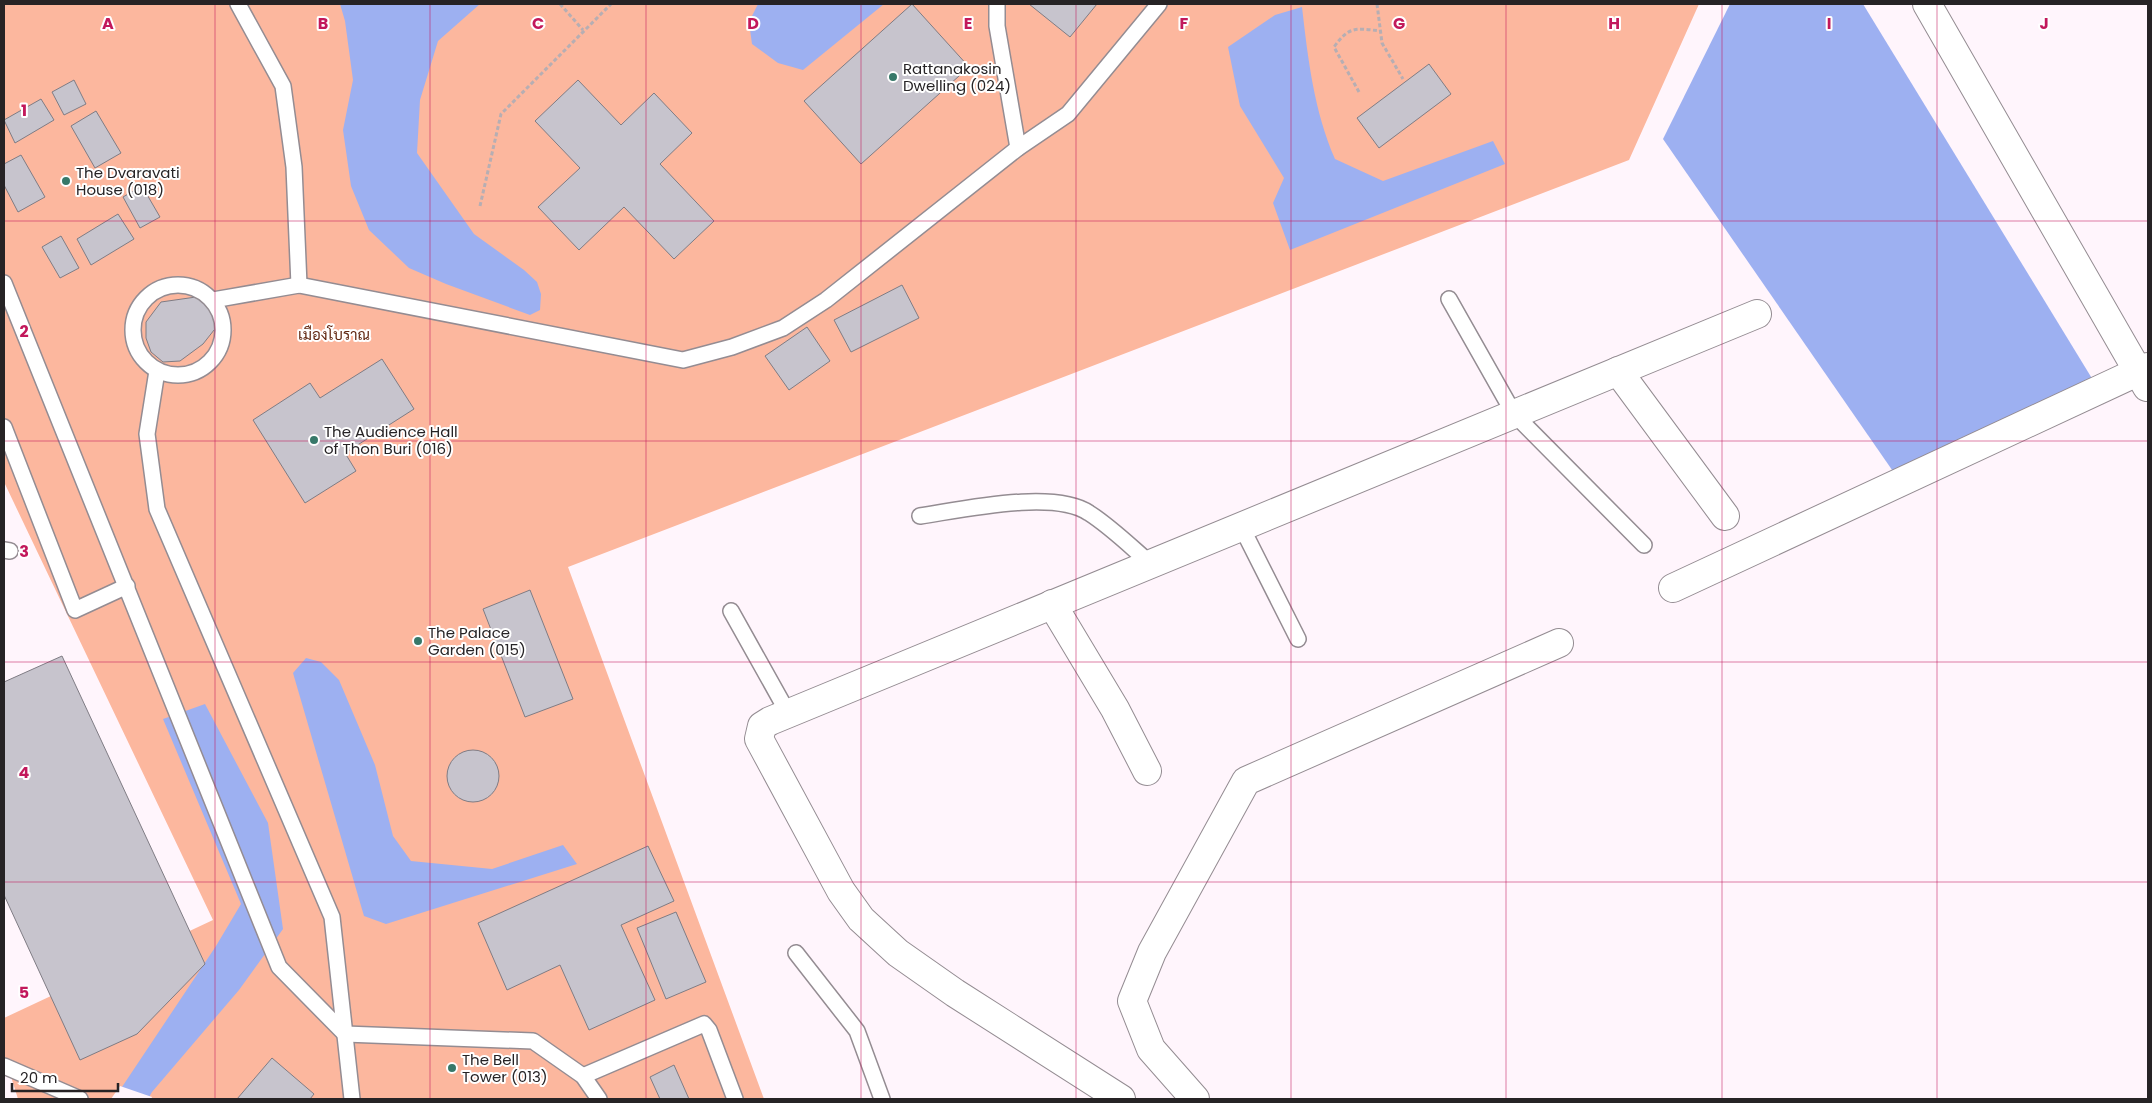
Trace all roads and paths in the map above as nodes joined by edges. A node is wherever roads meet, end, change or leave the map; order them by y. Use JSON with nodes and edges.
{"nodes":[{"id":1,"x":238,"y":4,"type":"edge"},
{"id":2,"x":560,"y":4,"type":"edge"},
{"id":3,"x":611,"y":4,"type":"edge"},
{"id":4,"x":997,"y":4,"type":"edge"},
{"id":5,"x":1159,"y":4,"type":"edge"},
{"id":6,"x":1377,"y":4,"type":"edge"},
{"id":7,"x":1926,"y":4,"type":"edge"},
{"id":8,"x":583,"y":30,"type":"junction"},
{"id":9,"x":1380,"y":31,"type":"junction"},
{"id":10,"x":1403,"y":79,"type":"dead end"},
{"id":11,"x":1359,"y":92,"type":"dead end"},
{"id":12,"x":1018,"y":148,"type":"junction"},
{"id":13,"x":480,"y":206,"type":"dead end"},
{"id":14,"x":4,"y":283,"type":"edge"},
{"id":15,"x":299,"y":285,"type":"junction"},
{"id":16,"x":1449,"y":299,"type":"dead end"},
{"id":17,"x":213,"y":300,"type":"junction"},
{"id":18,"x":1757,"y":314,"type":"dead end"},
{"id":19,"x":157,"y":371,"type":"junction"},
{"id":20,"x":1618,"y":371,"type":"junction"},
{"id":21,"x":2145,"y":375,"type":"edge"},
{"id":22,"x":1514,"y":414,"type":"junction"},
{"id":23,"x":4,"y":427,"type":"edge"},
{"id":24,"x":920,"y":516,"type":"dead end"},
{"id":25,"x":1725,"y":516,"type":"dead end"},
{"id":26,"x":1241,"y":526,"type":"junction"},
{"id":27,"x":1644,"y":545,"type":"dead end"},
{"id":28,"x":1151,"y":564,"type":"junction"},
{"id":29,"x":127,"y":586,"type":"junction"},
{"id":30,"x":1673,"y":588,"type":"dead end"},
{"id":31,"x":1052,"y":604,"type":"junction"},
{"id":32,"x":731,"y":611,"type":"dead end"},
{"id":33,"x":1298,"y":639,"type":"dead end"},
{"id":34,"x":1559,"y":643,"type":"dead end"},
{"id":35,"x":788,"y":713,"type":"junction"},
{"id":36,"x":1147,"y":771,"type":"dead end"},
{"id":37,"x":796,"y":953,"type":"dead end"},
{"id":38,"x":345,"y":1034,"type":"junction"},
{"id":39,"x":4,"y":1066,"type":"edge"},
{"id":40,"x":583,"y":1076,"type":"junction"},
{"id":41,"x":80,"y":1099,"type":"edge"},
{"id":42,"x":352,"y":1099,"type":"edge"},
{"id":43,"x":600,"y":1099,"type":"edge"},
{"id":44,"x":735,"y":1099,"type":"edge"},
{"id":45,"x":882,"y":1099,"type":"edge"},
{"id":46,"x":1121,"y":1099,"type":"edge"},
{"id":47,"x":1195,"y":1099,"type":"edge"}],
"edges":[{"from":1,"to":15,"type":"lane"},
{"from":2,"to":8,"type":"path"},
{"from":3,"to":8,"type":"path"},
{"from":4,"to":12,"type":"lane"},
{"from":5,"to":12,"type":"lane"},
{"from":6,"to":9,"type":"path"},
{"from":7,"to":21,"type":"street"},
{"from":8,"to":13,"type":"path"},
{"from":9,"to":10,"type":"path"},
{"from":9,"to":11,"type":"path"},
{"from":12,"to":15,"type":"lane"},
{"from":14,"to":29,"type":"lane"},
{"from":15,"to":17,"type":"lane"},
{"from":16,"to":22,"type":"lane"},
{"from":17,"to":19,"type":"lane"},
{"from":17,"to":19,"type":"lane"},
{"from":18,"to":20,"type":"street"},
{"from":19,"to":38,"type":"lane"},
{"from":20,"to":22,"type":"street"},
{"from":20,"to":25,"type":"street"},
{"from":21,"to":30,"type":"street"},
{"from":22,"to":26,"type":"street"},
{"from":22,"to":27,"type":"lane"},
{"from":23,"to":29,"type":"lane"},
{"from":24,"to":28,"type":"lane"},
{"from":26,"to":28,"type":"street"},
{"from":26,"to":33,"type":"lane"},
{"from":28,"to":31,"type":"street"},
{"from":29,"to":38,"type":"lane"},
{"from":31,"to":35,"type":"street"},
{"from":31,"to":36,"type":"street"},
{"from":32,"to":35,"type":"lane"},
{"from":34,"to":47,"type":"street"},
{"from":35,"to":46,"type":"street"},
{"from":37,"to":45,"type":"lane"},
{"from":38,"to":40,"type":"lane"},
{"from":38,"to":42,"type":"lane"},
{"from":39,"to":41,"type":"lane"},
{"from":40,"to":43,"type":"lane"},
{"from":40,"to":44,"type":"lane"}]}
